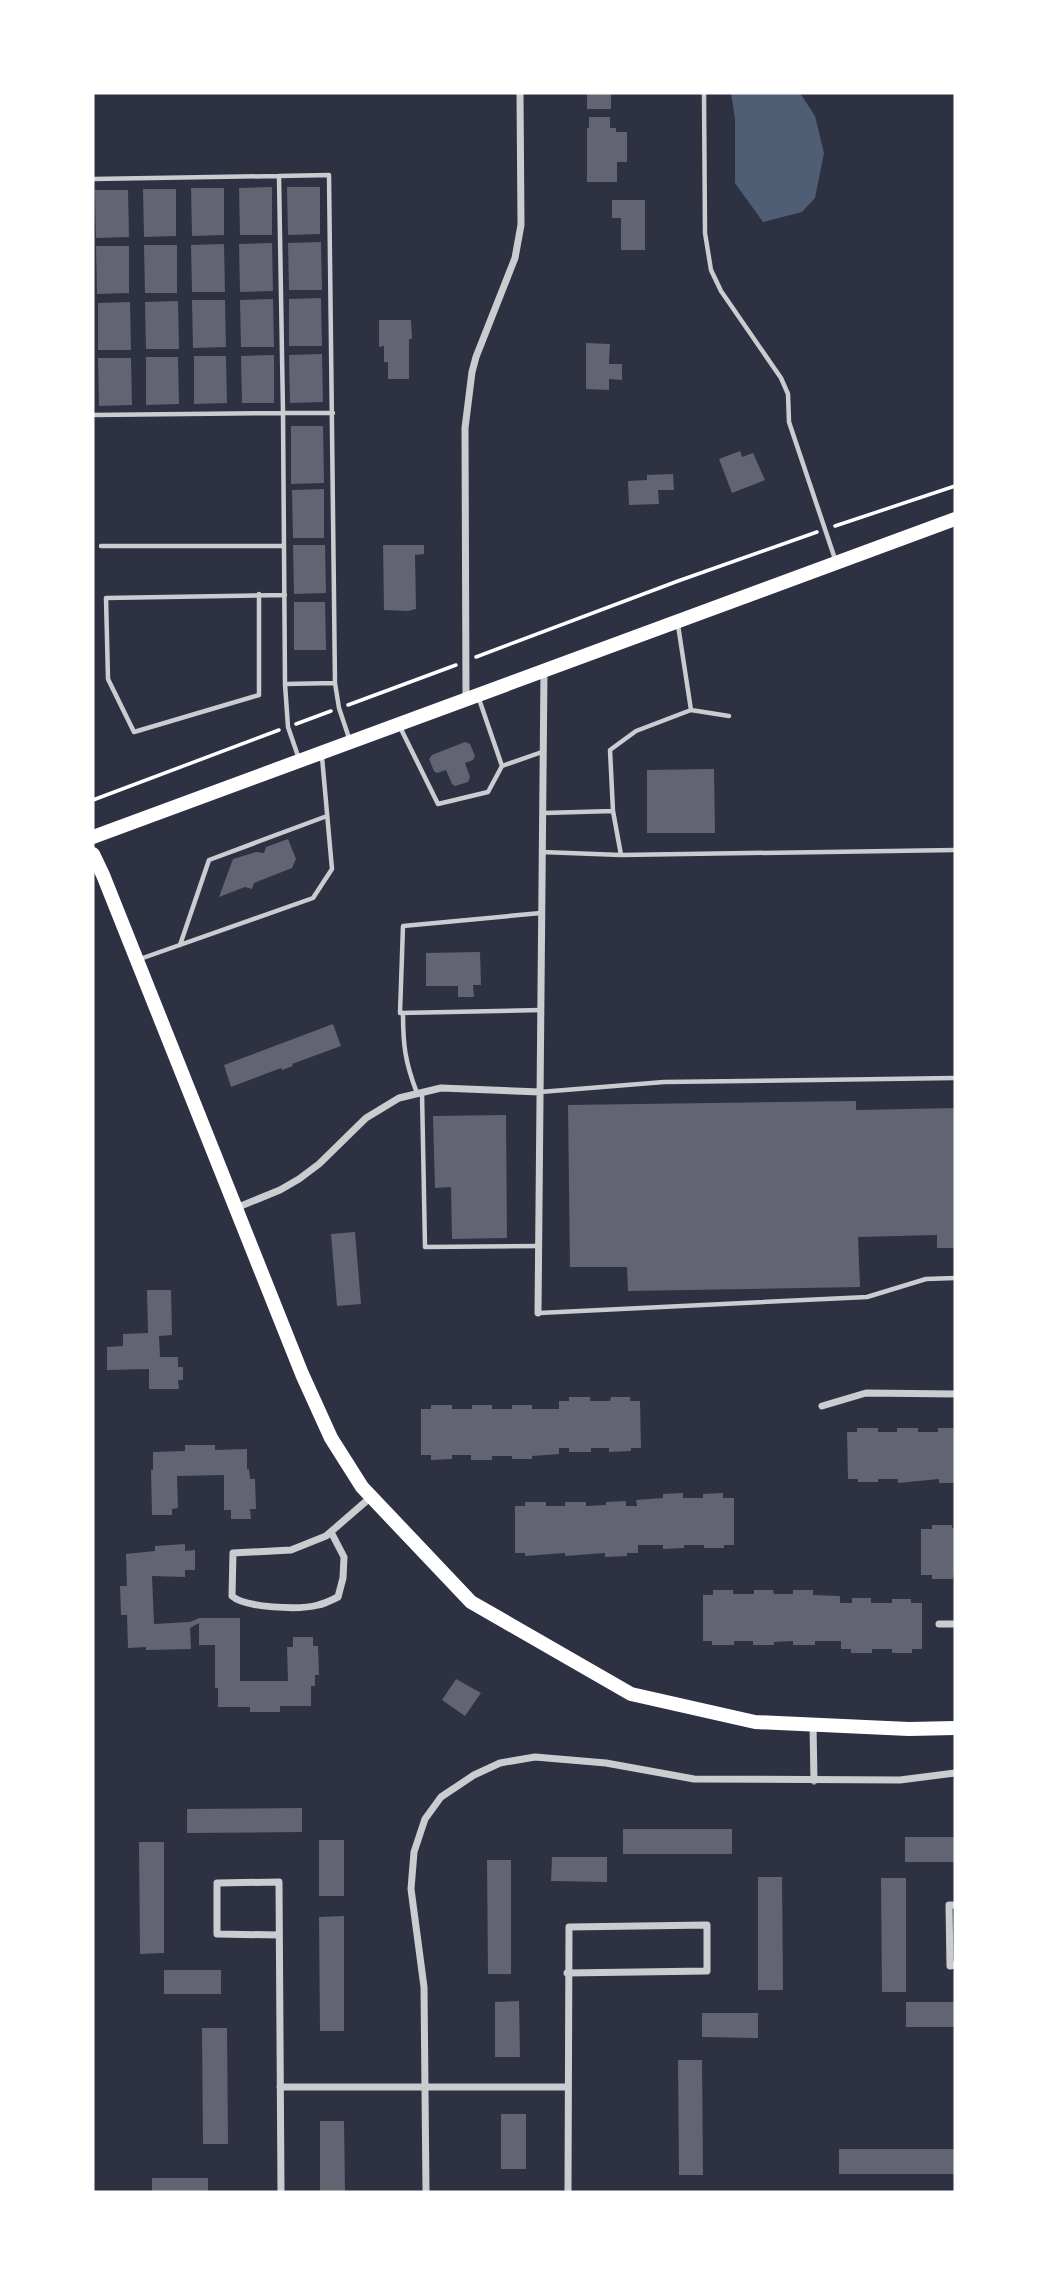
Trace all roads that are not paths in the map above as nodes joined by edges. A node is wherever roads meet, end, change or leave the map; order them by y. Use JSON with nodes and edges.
{"nodes":[{"id":1,"x":520,"y":93,"type":"edge"},
{"id":2,"x":704,"y":93,"type":"edge"},
{"id":3,"x":279,"y":177,"type":"junction"},
{"id":4,"x":93,"y":179,"type":"edge"},
{"id":5,"x":283,"y":413,"type":"junction"},
{"id":6,"x":333,"y":413,"type":"junction"},
{"id":7,"x":93,"y":415,"type":"edge"},
{"id":8,"x":955,"y":519,"type":"edge"},
{"id":9,"x":101,"y":546,"type":"dead end"},
{"id":10,"x":284,"y":546,"type":"junction"},
{"id":11,"x":837,"y":562,"type":"junction"},
{"id":12,"x":259,"y":594,"type":"junction"},
{"id":13,"x":285,"y":595,"type":"junction"},
{"id":14,"x":678,"y":621,"type":"junction"},
{"id":15,"x":544,"y":671,"type":"junction"},
{"id":16,"x":335,"y":682,"type":"junction"},
{"id":17,"x":285,"y":684,"type":"junction"},
{"id":18,"x":472,"y":697,"type":"junction"},
{"id":19,"x":691,"y":710,"type":"junction"},
{"id":20,"x":729,"y":716,"type":"dead end"},
{"id":21,"x":398,"y":724,"type":"junction"},
{"id":22,"x":350,"y":742,"type":"junction"},
{"id":23,"x":543,"y":752,"type":"junction"},
{"id":24,"x":321,"y":753,"type":"junction"},
{"id":25,"x":300,"y":760,"type":"junction"},
{"id":26,"x":502,"y":766,"type":"junction"},
{"id":27,"x":613,"y":811,"type":"junction"},
{"id":28,"x":543,"y":813,"type":"junction"},
{"id":29,"x":327,"y":816,"type":"junction"},
{"id":30,"x":93,"y":837,"type":"edge"},
{"id":31,"x":955,"y":850,"type":"edge"},
{"id":32,"x":542,"y":852,"type":"junction"},
{"id":33,"x":93,"y":854,"type":"edge"},
{"id":34,"x":621,"y":855,"type":"junction"},
{"id":35,"x":542,"y":913,"type":"junction"},
{"id":36,"x":180,"y":945,"type":"junction"},
{"id":37,"x":137,"y":960,"type":"junction"},
{"id":38,"x":541,"y":1010,"type":"junction"},
{"id":39,"x":403,"y":1013,"type":"junction"},
{"id":40,"x":955,"y":1078,"type":"edge"},
{"id":41,"x":419,"y":1092,"type":"junction"},
{"id":42,"x":540,"y":1092,"type":"junction"},
{"id":43,"x":236,"y":1208,"type":"junction"},
{"id":44,"x":538,"y":1246,"type":"junction"},
{"id":45,"x":955,"y":1278,"type":"edge"},
{"id":46,"x":538,"y":1313,"type":"joint"},
{"id":47,"x":955,"y":1394,"type":"edge"},
{"id":48,"x":822,"y":1406,"type":"dead end"},
{"id":49,"x":372,"y":1497,"type":"junction"},
{"id":50,"x":331,"y":1532,"type":"junction"},
{"id":51,"x":939,"y":1624,"type":"dead end"},
{"id":52,"x":955,"y":1624,"type":"edge"},
{"id":53,"x":813,"y":1724,"type":"junction"},
{"id":54,"x":955,"y":1728,"type":"edge"},
{"id":55,"x":955,"y":1773,"type":"edge"},
{"id":56,"x":814,"y":1781,"type":"junction"},
{"id":57,"x":955,"y":1905,"type":"edge"},
{"id":58,"x":279,"y":1935,"type":"junction"},
{"id":59,"x":955,"y":1965,"type":"edge"},
{"id":60,"x":567,"y":1973,"type":"junction"},
{"id":61,"x":280,"y":2087,"type":"junction"},
{"id":62,"x":567,"y":2087,"type":"junction"},
{"id":63,"x":424,"y":2088,"type":"junction"},
{"id":64,"x":281,"y":2192,"type":"edge"},
{"id":65,"x":426,"y":2192,"type":"edge"},
{"id":66,"x":568,"y":2192,"type":"edge"}],
"edges":[{"from":1,"to":18,"type":"street"},
{"from":2,"to":11,"type":"lane"},
{"from":3,"to":4,"type":"lane"},
{"from":3,"to":5,"type":"lane"},
{"from":3,"to":6,"type":"lane"},
{"from":5,"to":6,"type":"lane"},
{"from":5,"to":7,"type":"lane"},
{"from":5,"to":10,"type":"lane"},
{"from":6,"to":16,"type":"lane"},
{"from":8,"to":11,"type":"main road"},
{"from":9,"to":10,"type":"lane"},
{"from":10,"to":13,"type":"lane"},
{"from":11,"to":14,"type":"main road"},
{"from":12,"to":12,"type":"lane"},
{"from":12,"to":13,"type":"lane"},
{"from":13,"to":17,"type":"lane"},
{"from":14,"to":15,"type":"main road"},
{"from":14,"to":19,"type":"lane"},
{"from":15,"to":18,"type":"main road"},
{"from":15,"to":23,"type":"street"},
{"from":16,"to":17,"type":"lane"},
{"from":16,"to":22,"type":"lane"},
{"from":17,"to":25,"type":"lane"},
{"from":18,"to":21,"type":"main road"},
{"from":18,"to":26,"type":"lane"},
{"from":19,"to":20,"type":"lane"},
{"from":19,"to":27,"type":"lane"},
{"from":21,"to":22,"type":"main road"},
{"from":21,"to":26,"type":"lane"},
{"from":22,"to":24,"type":"main road"},
{"from":23,"to":26,"type":"lane"},
{"from":23,"to":28,"type":"street"},
{"from":24,"to":25,"type":"main road"},
{"from":24,"to":29,"type":"lane"},
{"from":25,"to":30,"type":"main road"},
{"from":27,"to":28,"type":"lane"},
{"from":27,"to":34,"type":"lane"},
{"from":28,"to":32,"type":"street"},
{"from":29,"to":36,"type":"lane"},
{"from":29,"to":36,"type":"lane"},
{"from":31,"to":34,"type":"lane"},
{"from":32,"to":34,"type":"lane"},
{"from":32,"to":35,"type":"street"},
{"from":33,"to":37,"type":"main road"},
{"from":35,"to":38,"type":"street"},
{"from":35,"to":39,"type":"lane"},
{"from":36,"to":37,"type":"lane"},
{"from":37,"to":43,"type":"main road"},
{"from":38,"to":39,"type":"lane"},
{"from":38,"to":42,"type":"street"},
{"from":39,"to":41,"type":"lane"},
{"from":40,"to":42,"type":"lane"},
{"from":41,"to":42,"type":"street"},
{"from":41,"to":43,"type":"street"},
{"from":41,"to":44,"type":"lane"},
{"from":42,"to":44,"type":"street"},
{"from":43,"to":49,"type":"main road"},
{"from":44,"to":46,"type":"street"},
{"from":45,"to":46,"type":"lane"},
{"from":47,"to":48,"type":"street"},
{"from":49,"to":50,"type":"street"},
{"from":49,"to":53,"type":"main road"},
{"from":50,"to":50,"type":"street"},
{"from":51,"to":52,"type":"street"},
{"from":53,"to":54,"type":"main road"},
{"from":53,"to":56,"type":"street"},
{"from":55,"to":56,"type":"street"},
{"from":56,"to":63,"type":"street"},
{"from":57,"to":59,"type":"street"},
{"from":58,"to":58,"type":"street"},
{"from":58,"to":61,"type":"street"},
{"from":60,"to":60,"type":"street"},
{"from":60,"to":62,"type":"street"},
{"from":61,"to":63,"type":"street"},
{"from":61,"to":64,"type":"street"},
{"from":62,"to":63,"type":"street"},
{"from":62,"to":66,"type":"street"},
{"from":63,"to":65,"type":"street"}]}
